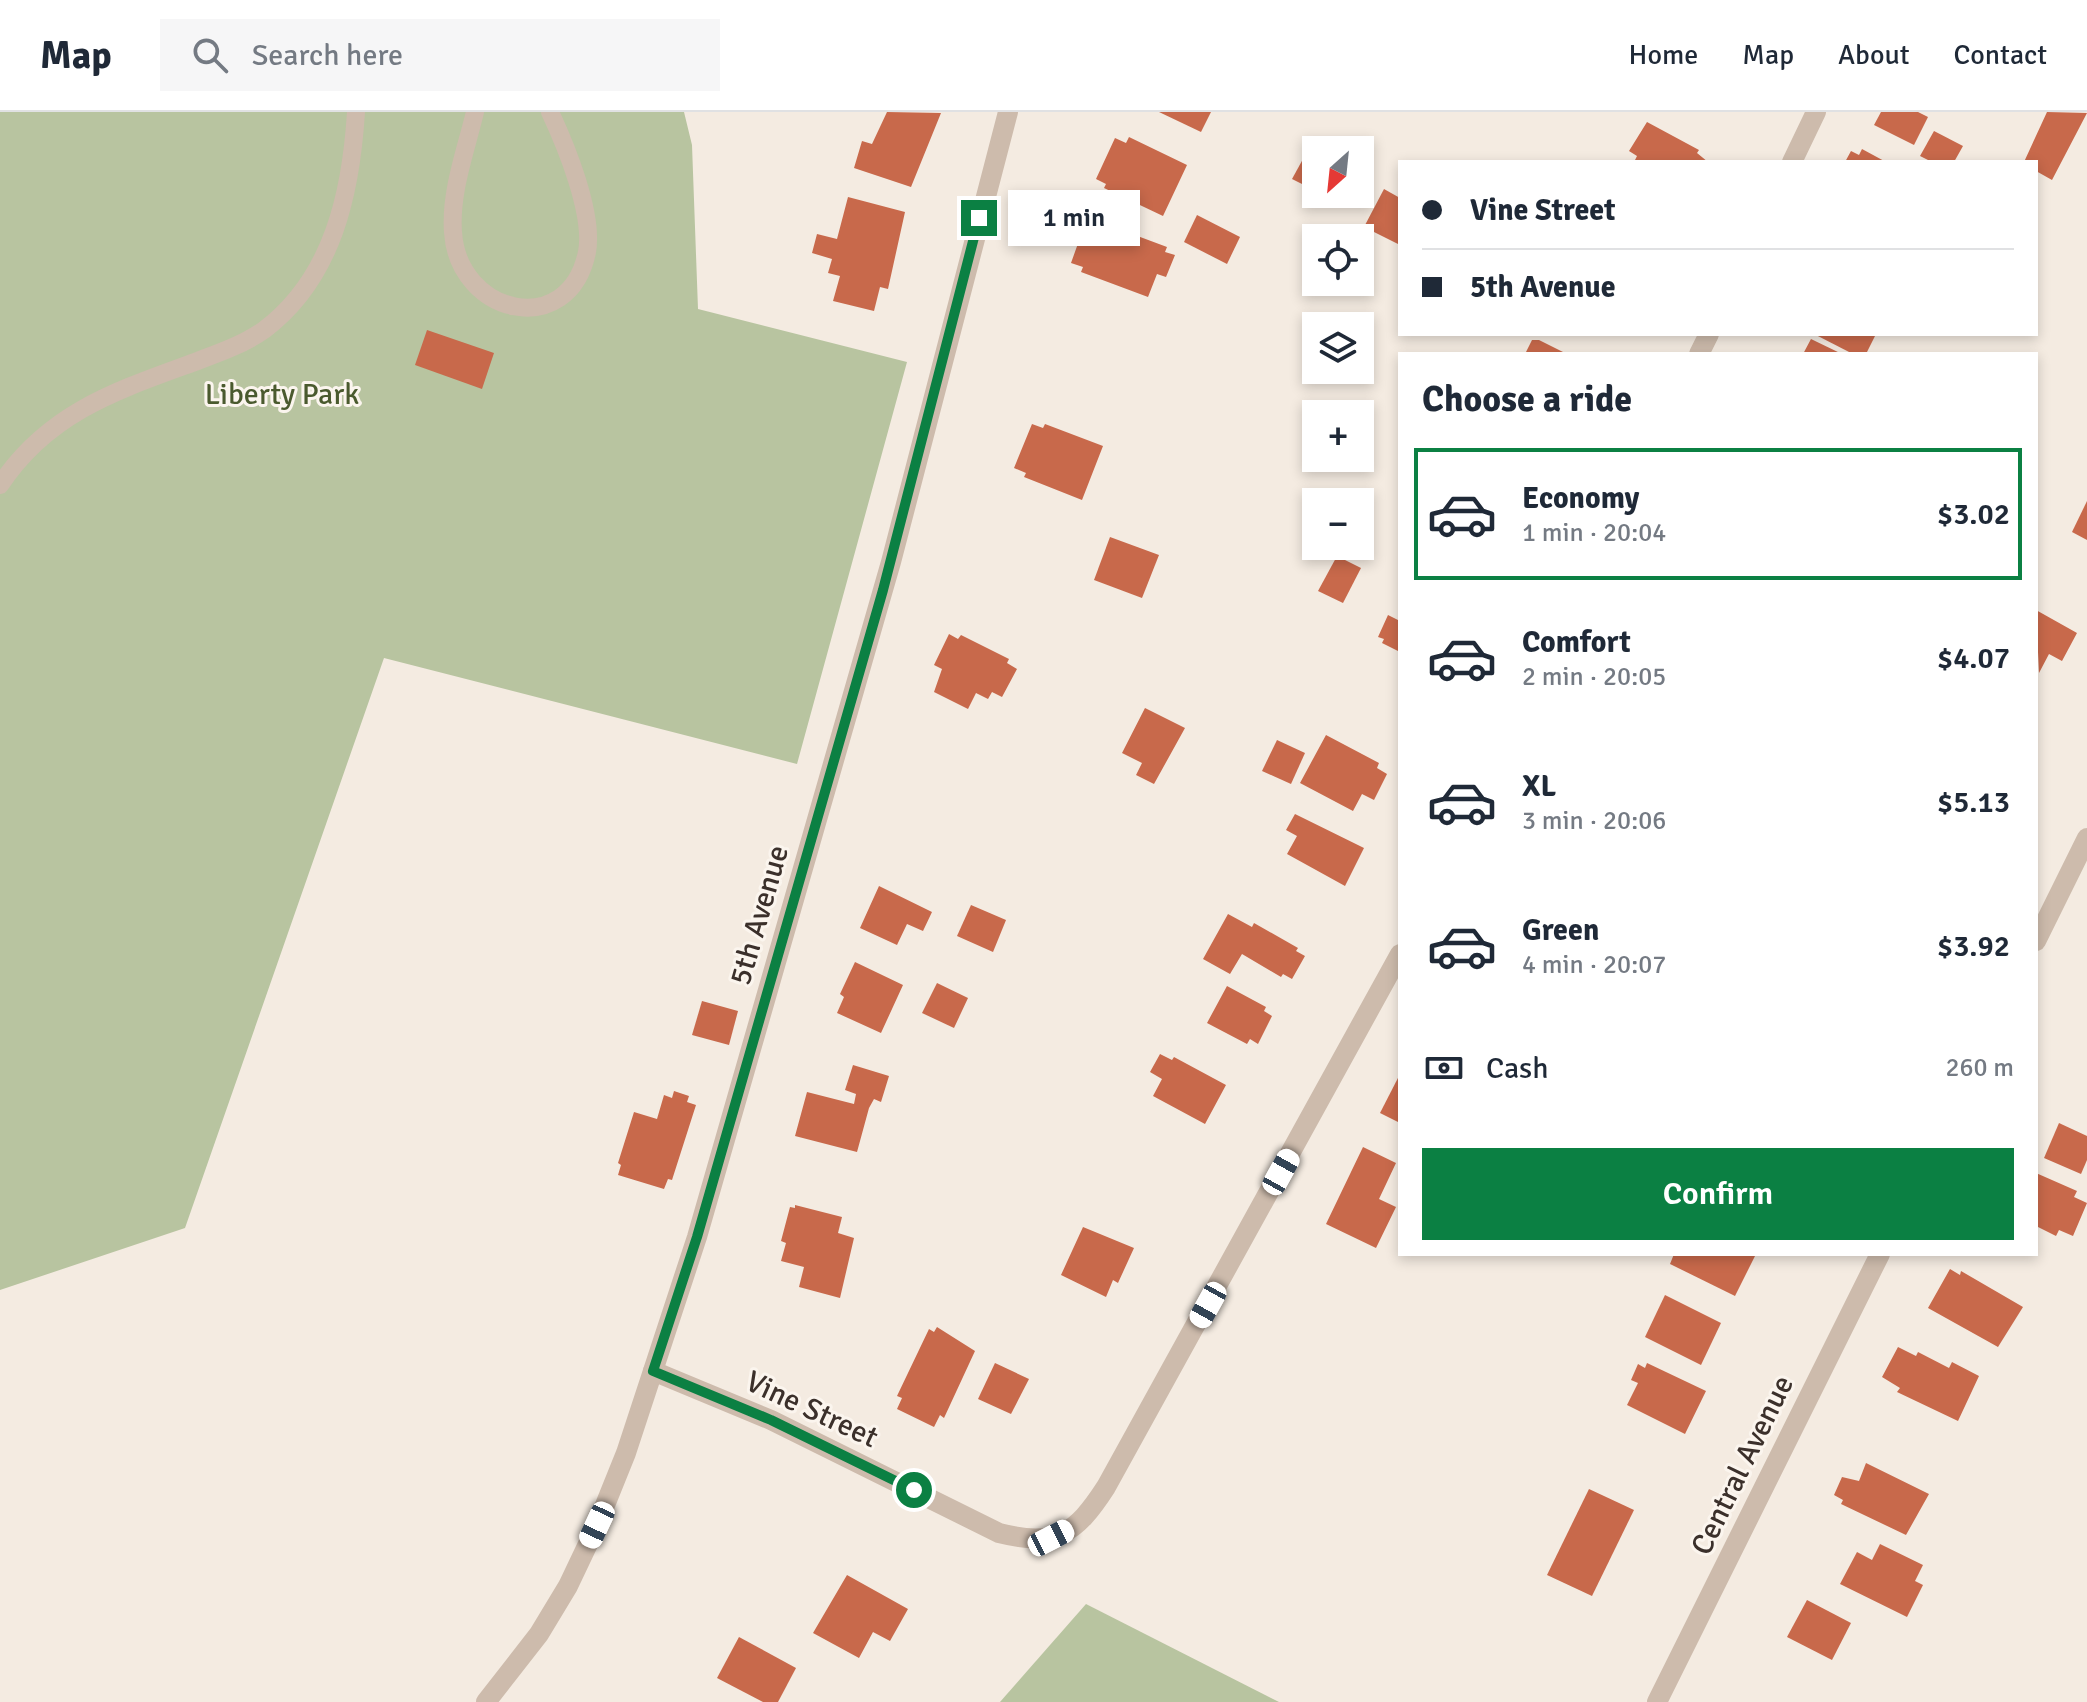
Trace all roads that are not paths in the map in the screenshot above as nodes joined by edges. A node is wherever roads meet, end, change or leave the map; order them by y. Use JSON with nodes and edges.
{"nodes":[{"id":1,"x":356,"y":112,"type":"edge"},
{"id":2,"x":475,"y":112,"type":"edge"},
{"id":3,"x":550,"y":112,"type":"edge"},
{"id":4,"x":1008,"y":112,"type":"edge"},
{"id":5,"x":1816,"y":112,"type":"edge"},
{"id":6,"x":1793,"y":160,"type":"edge"},
{"id":7,"x":0,"y":485,"type":"edge"},
{"id":8,"x":2087,"y":838,"type":"edge"},
{"id":9,"x":2038,"y":937,"type":"edge"},
{"id":10,"x":1398,"y":958,"type":"edge"},
{"id":11,"x":1879,"y":1256,"type":"edge"},
{"id":12,"x":653,"y":1371,"type":"junction"},
{"id":13,"x":486,"y":1702,"type":"edge"},
{"id":14,"x":1657,"y":1702,"type":"edge"}],
"edges":[{"from":1,"to":7,"type":"lane"},
{"from":2,"to":3,"type":"lane"},
{"from":4,"to":12,"type":"street","name":"5th Avenue"},
{"from":5,"to":6,"type":"street"},
{"from":8,"to":9,"type":"street"},
{"from":10,"to":12,"type":"street","name":"Vine Street"},
{"from":11,"to":14,"type":"street","name":"Central Avenue"},
{"from":12,"to":13,"type":"street","name":"5th Avenue"}]}
